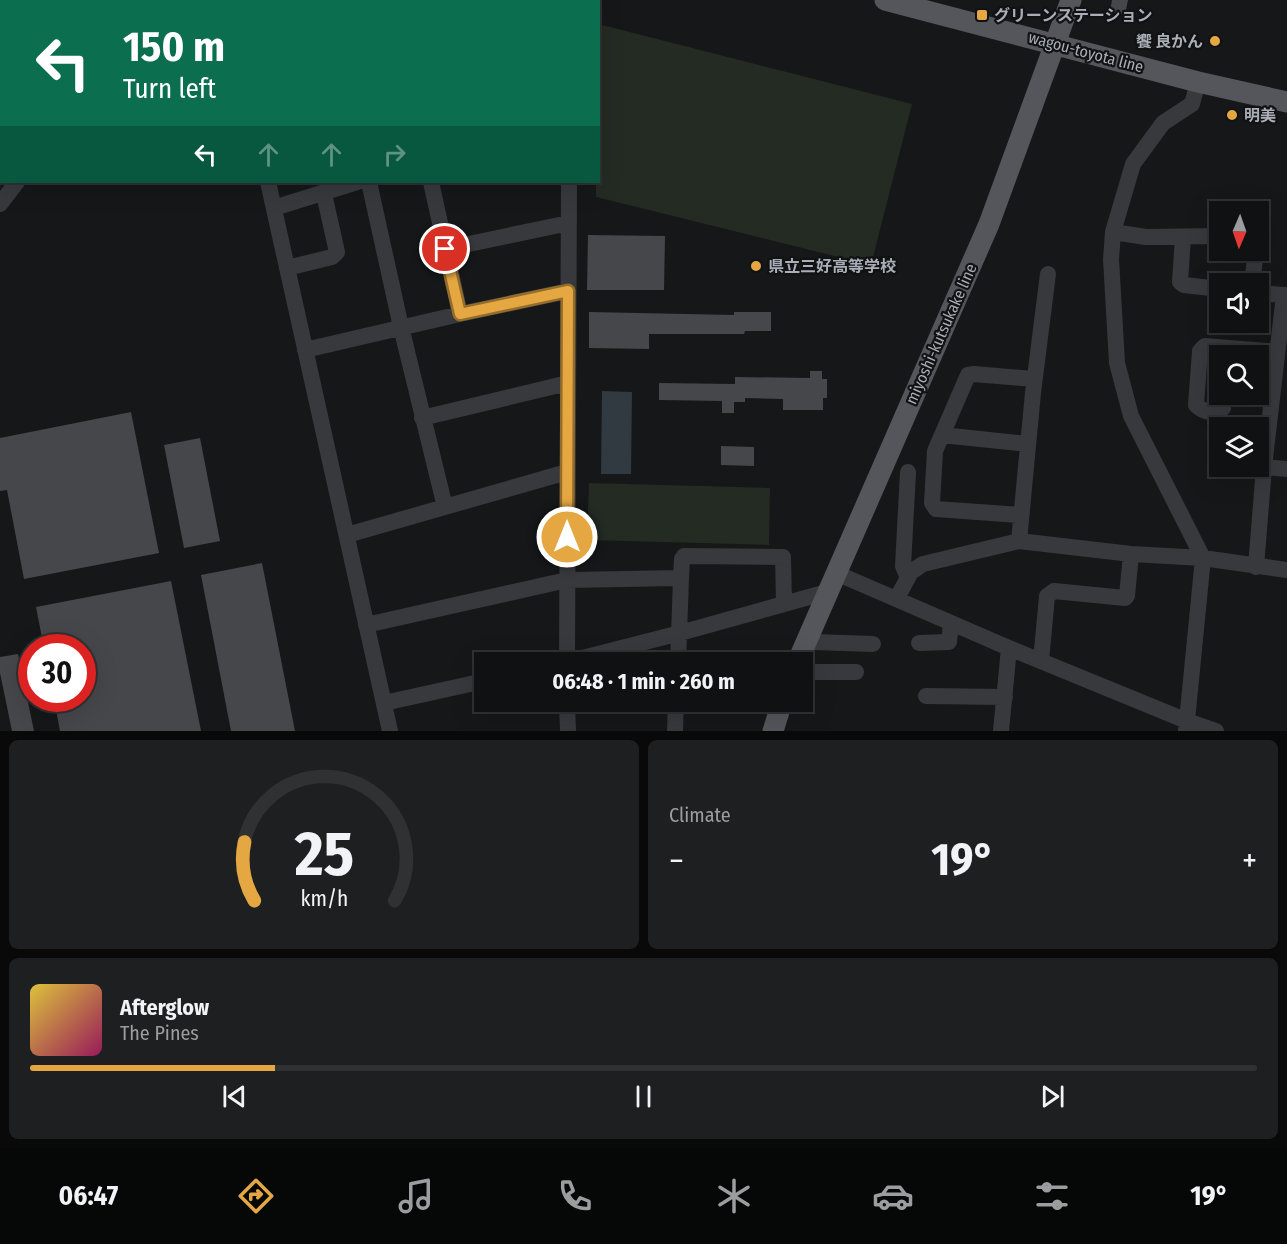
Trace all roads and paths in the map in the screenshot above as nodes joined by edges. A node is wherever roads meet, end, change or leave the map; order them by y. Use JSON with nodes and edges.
{"nodes":[{"id":1,"x":885,"y":0,"type":"edge"},
{"id":2,"x":1071,"y":0,"type":"edge"},
{"id":3,"x":1055,"y":44,"type":"junction"},
{"id":4,"x":1198,"y":82,"type":"junction"},
{"id":5,"x":1287,"y":102,"type":"edge"},
{"id":6,"x":16,"y":183,"type":"edge"},
{"id":7,"x":268,"y":183,"type":"edge"},
{"id":8,"x":354,"y":183,"type":"edge"},
{"id":9,"x":369,"y":183,"type":"edge"},
{"id":10,"x":431,"y":183,"type":"edge"},
{"id":11,"x":569,"y":183,"type":"edge"},
{"id":12,"x":324,"y":194,"type":"junction"},
{"id":13,"x":1,"y":203,"type":"edge"},
{"id":14,"x":274,"y":208,"type":"junction"},
{"id":15,"x":569,"y":223,"type":"junction"},
{"id":16,"x":1113,"y":232,"type":"junction"},
{"id":17,"x":1209,"y":235,"type":"edge"},
{"id":18,"x":1183,"y":237,"type":"junction"},
{"id":19,"x":445,"y":249,"type":"junction"},
{"id":20,"x":288,"y":268,"type":"junction"},
{"id":21,"x":1048,"y":274,"type":"dead end"},
{"id":22,"x":1209,"y":288,"type":"edge"},
{"id":23,"x":568,"y":291,"type":"junction"},
{"id":24,"x":1269,"y":294,"type":"edge"},
{"id":25,"x":1285,"y":295,"type":"edge"},
{"id":26,"x":460,"y":314,"type":"junction"},
{"id":27,"x":401,"y":327,"type":"junction"},
{"id":28,"x":1209,"y":347,"type":"edge"},
{"id":29,"x":305,"y":350,"type":"junction"},
{"id":30,"x":1269,"y":352,"type":"edge"},
{"id":31,"x":1277,"y":352,"type":"junction"},
{"id":32,"x":1034,"y":379,"type":"junction"},
{"id":33,"x":568,"y":383,"type":"junction"},
{"id":34,"x":1223,"y":405,"type":"edge"},
{"id":35,"x":422,"y":418,"type":"junction"},
{"id":36,"x":1269,"y":423,"type":"edge"},
{"id":37,"x":942,"y":435,"type":"junction"},
{"id":38,"x":1028,"y":444,"type":"junction"},
{"id":39,"x":1269,"y":467,"type":"edge"},
{"id":40,"x":1287,"y":469,"type":"edge"},
{"id":41,"x":567,"y":472,"type":"junction"},
{"id":42,"x":908,"y":472,"type":"dead end"},
{"id":43,"x":1263,"y":477,"type":"edge"},
{"id":44,"x":445,"y":507,"type":"junction"},
{"id":45,"x":1020,"y":515,"type":"junction"},
{"id":46,"x":347,"y":535,"type":"junction"},
{"id":47,"x":1019,"y":541,"type":"junction"},
{"id":48,"x":1131,"y":554,"type":"junction"},
{"id":49,"x":1203,"y":558,"type":"junction"},
{"id":50,"x":1256,"y":567,"type":"junction"},
{"id":51,"x":1287,"y":570,"type":"edge"},
{"id":52,"x":836,"y":573,"type":"junction"},
{"id":53,"x":681,"y":578,"type":"junction"},
{"id":54,"x":908,"y":578,"type":"junction"},
{"id":55,"x":567,"y":580,"type":"junction"},
{"id":56,"x":827,"y":592,"type":"junction"},
{"id":57,"x":897,"y":598,"type":"junction"},
{"id":58,"x":784,"y":603,"type":"junction"},
{"id":59,"x":951,"y":623,"type":"junction"},
{"id":60,"x":366,"y":625,"type":"junction"},
{"id":61,"x":680,"y":633,"type":"junction"},
{"id":62,"x":807,"y":639,"type":"junction"},
{"id":63,"x":919,"y":643,"type":"dead end"},
{"id":64,"x":873,"y":644,"type":"dead end"},
{"id":65,"x":1009,"y":648,"type":"junction"},
{"id":66,"x":566,"y":652,"type":"edge"},
{"id":67,"x":608,"y":652,"type":"edge"},
{"id":68,"x":679,"y":652,"type":"edge"},
{"id":69,"x":802,"y":652,"type":"edge"},
{"id":70,"x":1041,"y":661,"type":"junction"},
{"id":71,"x":813,"y":672,"type":"edge"},
{"id":72,"x":856,"y":672,"type":"dead end"},
{"id":73,"x":474,"y":683,"type":"edge"},
{"id":74,"x":926,"y":696,"type":"dead end"},
{"id":75,"x":1005,"y":697,"type":"junction"},
{"id":76,"x":384,"y":703,"type":"junction"},
{"id":77,"x":567,"y":712,"type":"edge"},
{"id":78,"x":676,"y":712,"type":"edge"},
{"id":79,"x":779,"y":712,"type":"edge"},
{"id":80,"x":1186,"y":726,"type":"edge"},
{"id":81,"x":390,"y":731,"type":"edge"},
{"id":82,"x":568,"y":731,"type":"edge"},
{"id":83,"x":675,"y":731,"type":"edge"},
{"id":84,"x":773,"y":731,"type":"edge"},
{"id":85,"x":1001,"y":731,"type":"edge"},
{"id":86,"x":1216,"y":731,"type":"edge"}],
"edges":[{"from":1,"to":3,"type":"main road","name":"wagou-toyota line"},
{"from":2,"to":3,"type":"main road","name":"miyoshi-kutsukake line"},
{"from":3,"to":4,"type":"main road","name":"wagou-toyota line"},
{"from":3,"to":52,"type":"main road","name":"miyoshi-kutsukake line"},
{"from":4,"to":5,"type":"main road","name":"wagou-toyota line"},
{"from":4,"to":16,"type":"street"},
{"from":6,"to":13,"type":"street"},
{"from":7,"to":14,"type":"street"},
{"from":8,"to":12,"type":"street"},
{"from":9,"to":27,"type":"street"},
{"from":10,"to":19,"type":"street"},
{"from":11,"to":15,"type":"street"},
{"from":12,"to":14,"type":"street"},
{"from":12,"to":20,"type":"street"},
{"from":14,"to":20,"type":"street"},
{"from":15,"to":19,"type":"street"},
{"from":15,"to":23,"type":"street"},
{"from":16,"to":18,"type":"street"},
{"from":16,"to":49,"type":"street"},
{"from":17,"to":18,"type":"street"},
{"from":18,"to":22,"type":"street"},
{"from":19,"to":26,"type":"street"},
{"from":20,"to":29,"type":"street"},
{"from":21,"to":32,"type":"street"},
{"from":23,"to":26,"type":"street"},
{"from":23,"to":33,"type":"street"},
{"from":24,"to":25,"type":"street"},
{"from":25,"to":31,"type":"street"},
{"from":26,"to":27,"type":"street"},
{"from":27,"to":29,"type":"street"},
{"from":27,"to":35,"type":"street"},
{"from":28,"to":34,"type":"street"},
{"from":29,"to":46,"type":"street"},
{"from":30,"to":31,"type":"street"},
{"from":31,"to":36,"type":"street"},
{"from":32,"to":37,"type":"street"},
{"from":32,"to":38,"type":"street"},
{"from":33,"to":35,"type":"street"},
{"from":33,"to":41,"type":"street"},
{"from":35,"to":44,"type":"street"},
{"from":37,"to":38,"type":"street"},
{"from":37,"to":45,"type":"street"},
{"from":38,"to":45,"type":"street"},
{"from":39,"to":40,"type":"street"},
{"from":41,"to":44,"type":"street"},
{"from":41,"to":55,"type":"street"},
{"from":42,"to":54,"type":"street"},
{"from":43,"to":50,"type":"street"},
{"from":44,"to":46,"type":"street"},
{"from":45,"to":47,"type":"street"},
{"from":46,"to":60,"type":"street"},
{"from":47,"to":48,"type":"street"},
{"from":47,"to":54,"type":"street"},
{"from":48,"to":49,"type":"street"},
{"from":48,"to":70,"type":"street"},
{"from":49,"to":50,"type":"street"},
{"from":49,"to":80,"type":"street"},
{"from":50,"to":51,"type":"street"},
{"from":52,"to":56,"type":"main road","name":"miyoshi-kutsukake line"},
{"from":52,"to":57,"type":"street"},
{"from":53,"to":55,"type":"street"},
{"from":53,"to":58,"type":"street"},
{"from":53,"to":61,"type":"street"},
{"from":54,"to":57,"type":"street"},
{"from":55,"to":60,"type":"street"},
{"from":55,"to":66,"type":"street"},
{"from":56,"to":58,"type":"street"},
{"from":56,"to":62,"type":"main road","name":"miyoshi-kutsukake line"},
{"from":57,"to":59,"type":"street"},
{"from":58,"to":61,"type":"street"},
{"from":59,"to":63,"type":"street"},
{"from":59,"to":65,"type":"street"},
{"from":60,"to":76,"type":"street"},
{"from":61,"to":67,"type":"street"},
{"from":61,"to":68,"type":"street"},
{"from":62,"to":64,"type":"street"},
{"from":62,"to":69,"type":"main road","name":"miyoshi-kutsukake line"},
{"from":65,"to":70,"type":"street"},
{"from":65,"to":75,"type":"street"},
{"from":70,"to":80,"type":"street"},
{"from":71,"to":72,"type":"street"},
{"from":73,"to":76,"type":"street"},
{"from":74,"to":75,"type":"street"},
{"from":75,"to":85,"type":"street"},
{"from":76,"to":81,"type":"street"},
{"from":77,"to":82,"type":"street"},
{"from":78,"to":83,"type":"street"},
{"from":79,"to":84,"type":"main road"},
{"from":80,"to":86,"type":"street"}]}
